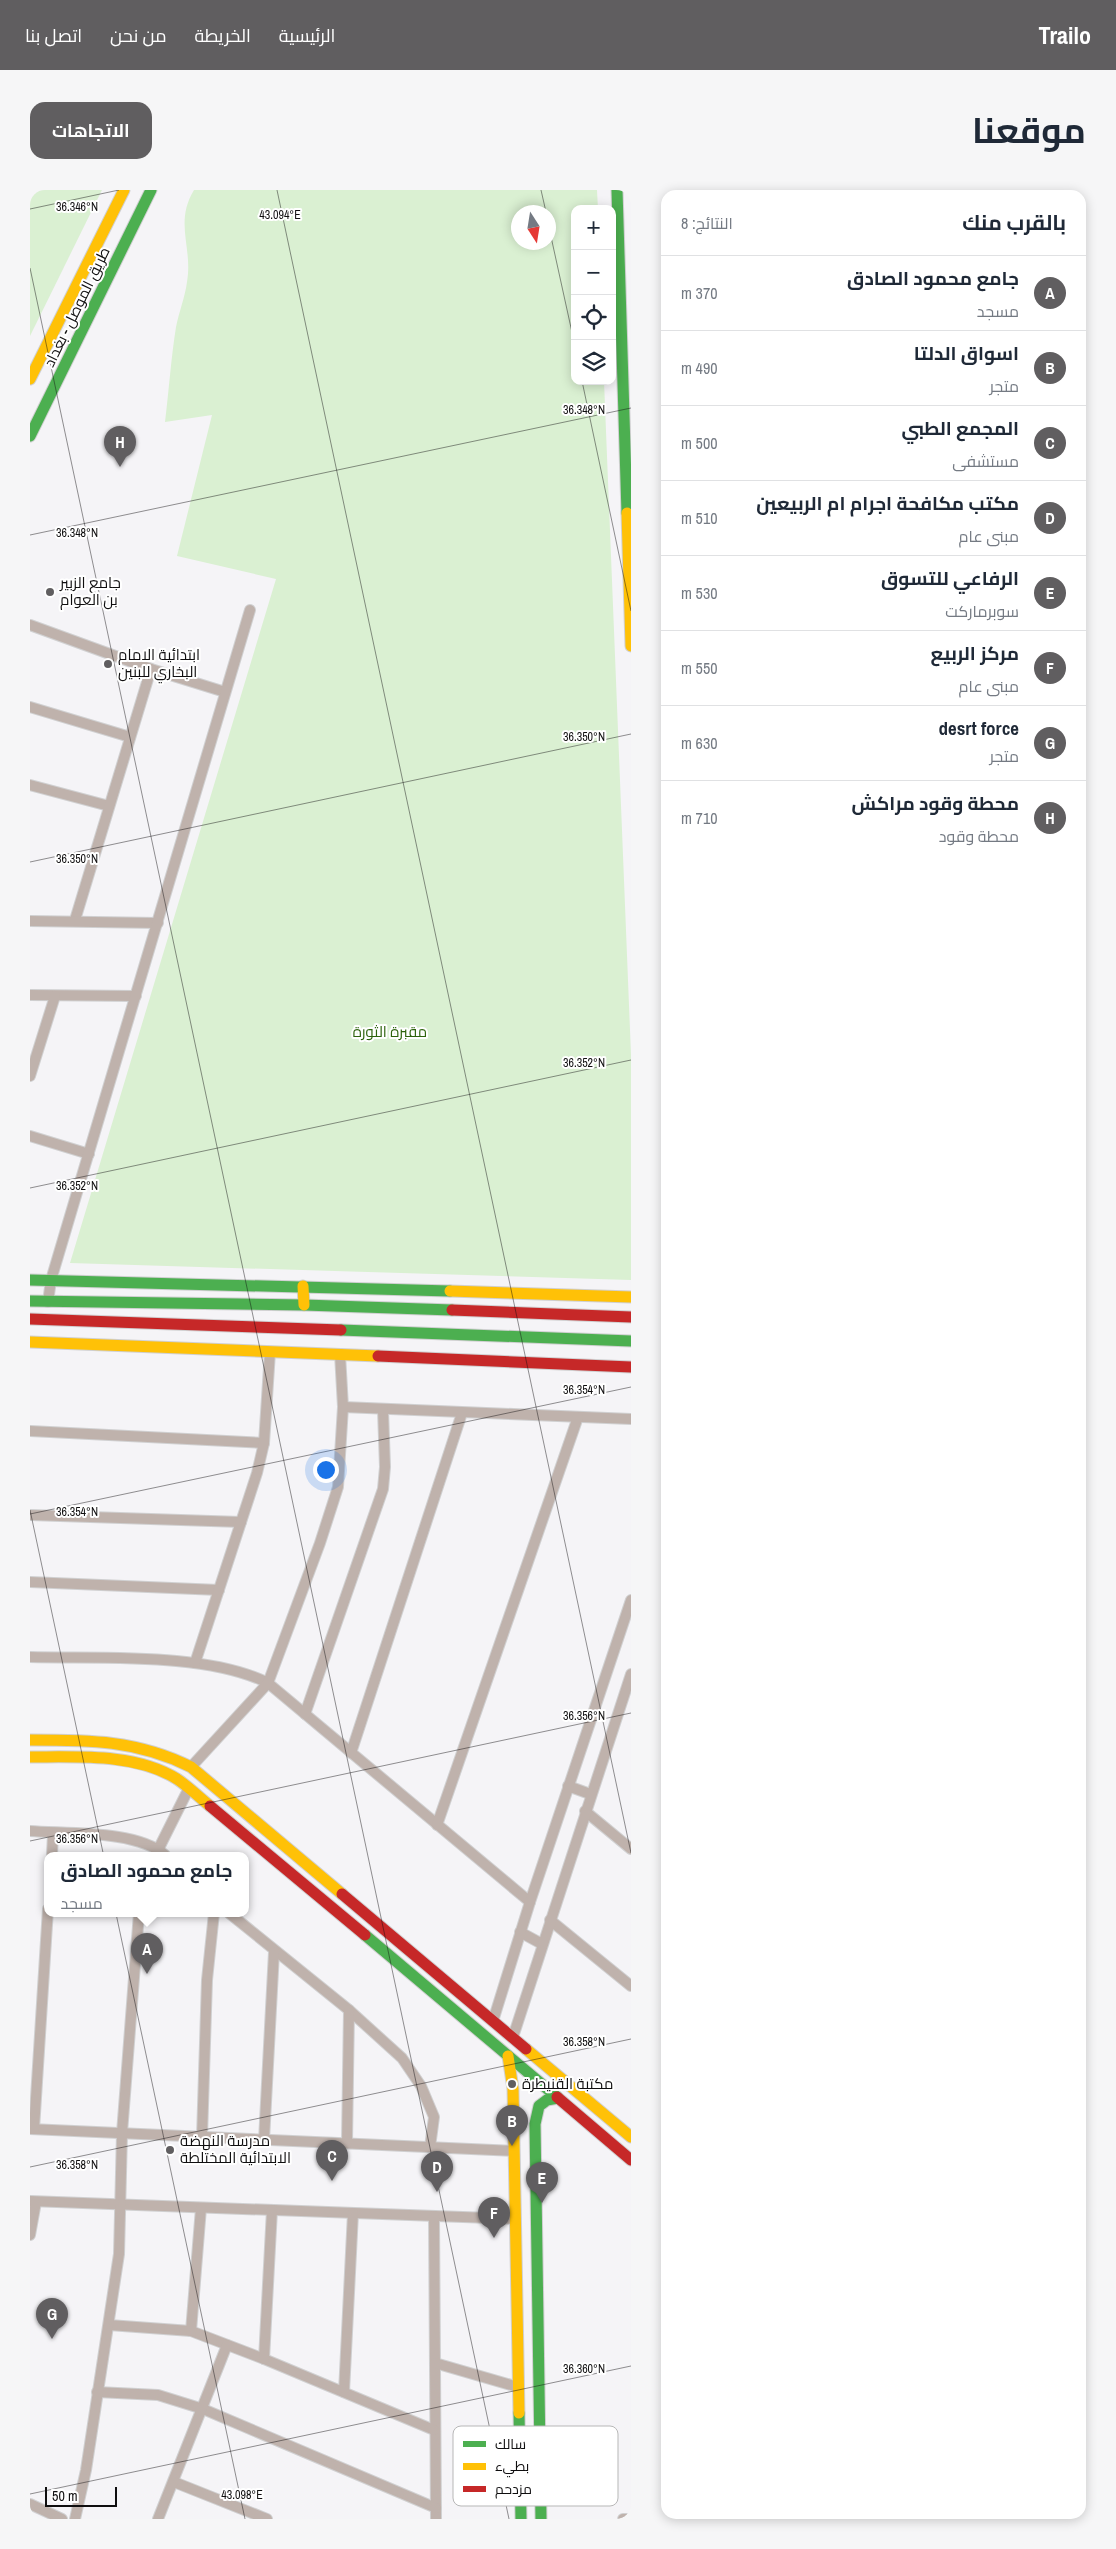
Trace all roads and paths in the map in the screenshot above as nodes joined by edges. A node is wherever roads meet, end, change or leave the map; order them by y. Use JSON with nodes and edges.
{"nodes":[{"id":1,"x":124,"y":190,"type":"edge"},
{"id":2,"x":151,"y":190,"type":"edge"},
{"id":3,"x":617,"y":190,"type":"edge"},
{"id":4,"x":30,"y":379,"type":"edge"},
{"id":5,"x":30,"y":436,"type":"edge"},
{"id":6,"x":629,"y":538,"type":"edge"},
{"id":7,"x":250,"y":610,"type":"dead end"},
{"id":8,"x":30,"y":625,"type":"edge"},
{"id":9,"x":631,"y":646,"type":"edge"},
{"id":10,"x":151,"y":669,"type":"junction"},
{"id":11,"x":226,"y":692,"type":"junction"},
{"id":12,"x":30,"y":707,"type":"edge"},
{"id":13,"x":130,"y":738,"type":"junction"},
{"id":14,"x":30,"y":785,"type":"edge"},
{"id":15,"x":110,"y":806,"type":"junction"},
{"id":16,"x":75,"y":920,"type":"junction"},
{"id":17,"x":30,"y":921,"type":"edge"},
{"id":18,"x":158,"y":923,"type":"junction"},
{"id":19,"x":30,"y":994,"type":"edge"},
{"id":20,"x":55,"y":996,"type":"junction"},
{"id":21,"x":136,"y":996,"type":"junction"},
{"id":22,"x":30,"y":1076,"type":"edge"},
{"id":23,"x":30,"y":1136,"type":"edge"},
{"id":24,"x":90,"y":1154,"type":"junction"},
{"id":25,"x":30,"y":1280,"type":"edge"},
{"id":26,"x":51,"y":1280,"type":"junction"},
{"id":27,"x":303,"y":1286,"type":"junction"},
{"id":28,"x":631,"y":1297,"type":"edge"},
{"id":29,"x":30,"y":1301,"type":"edge"},
{"id":30,"x":48,"y":1302,"type":"junction"},
{"id":31,"x":304,"y":1305,"type":"junction"},
{"id":32,"x":631,"y":1317,"type":"edge"},
{"id":33,"x":30,"y":1319,"type":"edge"},
{"id":34,"x":631,"y":1341,"type":"edge"},
{"id":35,"x":30,"y":1342,"type":"edge"},
{"id":36,"x":270,"y":1352,"type":"junction"},
{"id":37,"x":340,"y":1354,"type":"junction"},
{"id":38,"x":631,"y":1367,"type":"edge"},
{"id":39,"x":343,"y":1407,"type":"junction"},
{"id":40,"x":383,"y":1410,"type":"junction"},
{"id":41,"x":462,"y":1413,"type":"junction"},
{"id":42,"x":578,"y":1417,"type":"junction"},
{"id":43,"x":631,"y":1419,"type":"edge"},
{"id":44,"x":30,"y":1431,"type":"edge"},
{"id":45,"x":264,"y":1442,"type":"junction"},
{"id":46,"x":30,"y":1514,"type":"edge"},
{"id":47,"x":241,"y":1522,"type":"junction"},
{"id":48,"x":30,"y":1582,"type":"edge"},
{"id":49,"x":219,"y":1590,"type":"junction"},
{"id":50,"x":631,"y":1600,"type":"edge"},
{"id":51,"x":30,"y":1657,"type":"edge"},
{"id":52,"x":195,"y":1664,"type":"junction"},
{"id":53,"x":631,"y":1674,"type":"edge"},
{"id":54,"x":268,"y":1683,"type":"junction"},
{"id":55,"x":305,"y":1714,"type":"junction"},
{"id":56,"x":30,"y":1741,"type":"edge"},
{"id":57,"x":30,"y":1751,"type":"edge"},
{"id":58,"x":351,"y":1753,"type":"junction"},
{"id":59,"x":30,"y":1757,"type":"edge"},
{"id":60,"x":191,"y":1767,"type":"junction"},
{"id":61,"x":568,"y":1786,"type":"junction"},
{"id":62,"x":189,"y":1788,"type":"junction"},
{"id":63,"x":590,"y":1794,"type":"junction"},
{"id":64,"x":585,"y":1811,"type":"junction"},
{"id":65,"x":437,"y":1825,"type":"junction"},
{"id":66,"x":30,"y":1831,"type":"edge"},
{"id":67,"x":53,"y":1833,"type":"junction"},
{"id":68,"x":631,"y":1849,"type":"edge"},
{"id":69,"x":52,"y":1852,"type":"edge"},
{"id":70,"x":158,"y":1852,"type":"edge"},
{"id":71,"x":160,"y":1852,"type":"edge"},
{"id":72,"x":530,"y":1902,"type":"junction"},
{"id":73,"x":47,"y":1917,"type":"edge"},
{"id":74,"x":139,"y":1917,"type":"edge"},
{"id":75,"x":214,"y":1917,"type":"edge"},
{"id":76,"x":234,"y":1917,"type":"edge"},
{"id":77,"x":550,"y":1920,"type":"junction"},
{"id":78,"x":374,"y":1921,"type":"junction"},
{"id":79,"x":520,"y":1932,"type":"junction"},
{"id":80,"x":363,"y":1933,"type":"junction"},
{"id":81,"x":542,"y":1944,"type":"junction"},
{"id":82,"x":274,"y":1952,"type":"junction"},
{"id":83,"x":631,"y":1986,"type":"edge"},
{"id":84,"x":349,"y":2010,"type":"junction"},
{"id":85,"x":494,"y":2021,"type":"junction"},
{"id":86,"x":513,"y":2037,"type":"junction"},
{"id":87,"x":508,"y":2056,"type":"junction"},
{"id":88,"x":513,"y":2089,"type":"junction"},
{"id":89,"x":558,"y":2098,"type":"junction"},
{"id":90,"x":539,"y":2106,"type":"junction"},
{"id":91,"x":32,"y":2129,"type":"edge"},
{"id":92,"x":122,"y":2133,"type":"junction"},
{"id":93,"x":631,"y":2136,"type":"edge"},
{"id":94,"x":202,"y":2137,"type":"junction"},
{"id":95,"x":264,"y":2140,"type":"junction"},
{"id":96,"x":347,"y":2143,"type":"junction"},
{"id":97,"x":430,"y":2147,"type":"junction"},
{"id":98,"x":514,"y":2151,"type":"junction"},
{"id":99,"x":631,"y":2160,"type":"edge"},
{"id":100,"x":33,"y":2201,"type":"edge"},
{"id":101,"x":120,"y":2205,"type":"junction"},
{"id":102,"x":201,"y":2208,"type":"junction"},
{"id":103,"x":272,"y":2210,"type":"junction"},
{"id":104,"x":353,"y":2213,"type":"junction"},
{"id":105,"x":434,"y":2216,"type":"junction"},
{"id":106,"x":515,"y":2219,"type":"junction"},
{"id":107,"x":30,"y":2235,"type":"edge"},
{"id":108,"x":108,"y":2325,"type":"junction"},
{"id":109,"x":191,"y":2331,"type":"junction"},
{"id":110,"x":227,"y":2345,"type":"junction"},
{"id":111,"x":264,"y":2359,"type":"junction"},
{"id":112,"x":434,"y":2364,"type":"junction"},
{"id":113,"x":518,"y":2387,"type":"junction"},
{"id":114,"x":98,"y":2392,"type":"junction"},
{"id":115,"x":344,"y":2392,"type":"junction"},
{"id":116,"x":204,"y":2409,"type":"junction"},
{"id":117,"x":519,"y":2426,"type":"edge"},
{"id":118,"x":539,"y":2426,"type":"edge"},
{"id":119,"x":434,"y":2430,"type":"junction"},
{"id":120,"x":174,"y":2482,"type":"junction"},
{"id":121,"x":30,"y":2504,"type":"edge"},
{"id":122,"x":520,"y":2506,"type":"edge"},
{"id":123,"x":541,"y":2506,"type":"edge"},
{"id":124,"x":436,"y":2508,"type":"junction"},
{"id":125,"x":62,"y":2519,"type":"edge"},
{"id":126,"x":75,"y":2519,"type":"edge"},
{"id":127,"x":158,"y":2519,"type":"edge"},
{"id":128,"x":267,"y":2519,"type":"edge"},
{"id":129,"x":436,"y":2519,"type":"edge"},
{"id":130,"x":520,"y":2519,"type":"edge"},
{"id":131,"x":541,"y":2519,"type":"edge"},
{"id":132,"x":623,"y":2519,"type":"edge"},
{"id":133,"x":631,"y":2519,"type":"edge"}],
"edges":[{"from":1,"to":4,"type":"main road"},
{"from":2,"to":5,"type":"main road","name":"طريق الموصل - بغداد"},
{"from":3,"to":6,"type":"main road"},
{"from":6,"to":9,"type":"main road"},
{"from":7,"to":11,"type":"street"},
{"from":8,"to":10,"type":"street"},
{"from":10,"to":11,"type":"street"},
{"from":10,"to":13,"type":"street"},
{"from":11,"to":18,"type":"street"},
{"from":12,"to":13,"type":"street"},
{"from":13,"to":15,"type":"street"},
{"from":14,"to":15,"type":"street"},
{"from":15,"to":16,"type":"street"},
{"from":16,"to":17,"type":"street"},
{"from":16,"to":18,"type":"street"},
{"from":18,"to":21,"type":"street"},
{"from":19,"to":20,"type":"street"},
{"from":20,"to":21,"type":"street"},
{"from":20,"to":22,"type":"street"},
{"from":21,"to":24,"type":"street"},
{"from":23,"to":24,"type":"street"},
{"from":24,"to":26,"type":"street"},
{"from":25,"to":26,"type":"main road"},
{"from":26,"to":27,"type":"main road"},
{"from":26,"to":30,"type":"street"},
{"from":27,"to":28,"type":"main road"},
{"from":27,"to":31,"type":"main road"},
{"from":29,"to":30,"type":"main road"},
{"from":30,"to":31,"type":"main road"},
{"from":31,"to":32,"type":"main road"},
{"from":33,"to":34,"type":"main road"},
{"from":35,"to":36,"type":"main road"},
{"from":36,"to":37,"type":"main road"},
{"from":36,"to":45,"type":"street"},
{"from":37,"to":38,"type":"main road"},
{"from":37,"to":39,"type":"street"},
{"from":39,"to":40,"type":"street"},
{"from":39,"to":54,"type":"street"},
{"from":40,"to":41,"type":"street"},
{"from":40,"to":55,"type":"street"},
{"from":41,"to":42,"type":"street"},
{"from":41,"to":58,"type":"street"},
{"from":42,"to":43,"type":"street"},
{"from":42,"to":65,"type":"street"},
{"from":44,"to":45,"type":"street"},
{"from":45,"to":47,"type":"street"},
{"from":46,"to":47,"type":"street"},
{"from":47,"to":49,"type":"street"},
{"from":48,"to":49,"type":"street"},
{"from":49,"to":52,"type":"street"},
{"from":50,"to":61,"type":"street"},
{"from":51,"to":52,"type":"street"},
{"from":52,"to":54,"type":"street"},
{"from":53,"to":63,"type":"street"},
{"from":54,"to":55,"type":"street"},
{"from":54,"to":60,"type":"street"},
{"from":55,"to":58,"type":"street"},
{"from":56,"to":57,"type":"main road"},
{"from":56,"to":60,"type":"main road"},
{"from":58,"to":65,"type":"street"},
{"from":59,"to":62,"type":"main road"},
{"from":60,"to":78,"type":"main road"},
{"from":61,"to":63,"type":"street"},
{"from":61,"to":72,"type":"street"},
{"from":62,"to":71,"type":"street"},
{"from":62,"to":80,"type":"main road"},
{"from":63,"to":64,"type":"street"},
{"from":64,"to":68,"type":"street"},
{"from":64,"to":77,"type":"street"},
{"from":65,"to":72,"type":"street"},
{"from":66,"to":67,"type":"street"},
{"from":67,"to":69,"type":"street"},
{"from":67,"to":70,"type":"street"},
{"from":72,"to":79,"type":"street"},
{"from":73,"to":91,"type":"street"},
{"from":74,"to":92,"type":"street"},
{"from":75,"to":94,"type":"street"},
{"from":76,"to":82,"type":"street"},
{"from":77,"to":81,"type":"street"},
{"from":77,"to":83,"type":"street"},
{"from":78,"to":80,"type":"main road"},
{"from":78,"to":85,"type":"main road"},
{"from":79,"to":81,"type":"street"},
{"from":79,"to":85,"type":"street"},
{"from":80,"to":87,"type":"main road"},
{"from":81,"to":86,"type":"street"},
{"from":82,"to":84,"type":"street"},
{"from":82,"to":95,"type":"street"},
{"from":84,"to":96,"type":"street"},
{"from":84,"to":97,"type":"street"},
{"from":85,"to":86,"type":"main road"},
{"from":86,"to":93,"type":"main road"},
{"from":87,"to":88,"type":"main road"},
{"from":87,"to":89,"type":"main road"},
{"from":88,"to":90,"type":"main road"},
{"from":88,"to":98,"type":"main road"},
{"from":89,"to":90,"type":"main road"},
{"from":89,"to":99,"type":"main road"},
{"from":90,"to":118,"type":"main road"},
{"from":91,"to":92,"type":"street"},
{"from":92,"to":94,"type":"street"},
{"from":92,"to":101,"type":"street"},
{"from":94,"to":95,"type":"street"},
{"from":95,"to":96,"type":"street"},
{"from":96,"to":97,"type":"street"},
{"from":97,"to":98,"type":"street"},
{"from":98,"to":106,"type":"main road"},
{"from":100,"to":101,"type":"street"},
{"from":100,"to":107,"type":"street"},
{"from":101,"to":102,"type":"street"},
{"from":101,"to":108,"type":"street"},
{"from":102,"to":103,"type":"street"},
{"from":102,"to":109,"type":"street"},
{"from":103,"to":104,"type":"street"},
{"from":103,"to":111,"type":"street"},
{"from":104,"to":105,"type":"street"},
{"from":104,"to":115,"type":"street"},
{"from":105,"to":106,"type":"street"},
{"from":105,"to":112,"type":"street"},
{"from":106,"to":113,"type":"main road"},
{"from":108,"to":109,"type":"street"},
{"from":108,"to":114,"type":"street"},
{"from":109,"to":110,"type":"street"},
{"from":110,"to":111,"type":"street"},
{"from":110,"to":116,"type":"street"},
{"from":111,"to":115,"type":"street"},
{"from":112,"to":113,"type":"street"},
{"from":112,"to":119,"type":"street"},
{"from":113,"to":117,"type":"main road"},
{"from":114,"to":116,"type":"street"},
{"from":114,"to":126,"type":"street"},
{"from":115,"to":119,"type":"street"},
{"from":116,"to":120,"type":"street"},
{"from":116,"to":124,"type":"street"},
{"from":119,"to":124,"type":"street"},
{"from":120,"to":127,"type":"street"},
{"from":120,"to":128,"type":"street"},
{"from":121,"to":125,"type":"street"},
{"from":122,"to":130,"type":"main road"},
{"from":123,"to":131,"type":"main road"},
{"from":124,"to":129,"type":"street"},
{"from":132,"to":133,"type":"street"}]}
